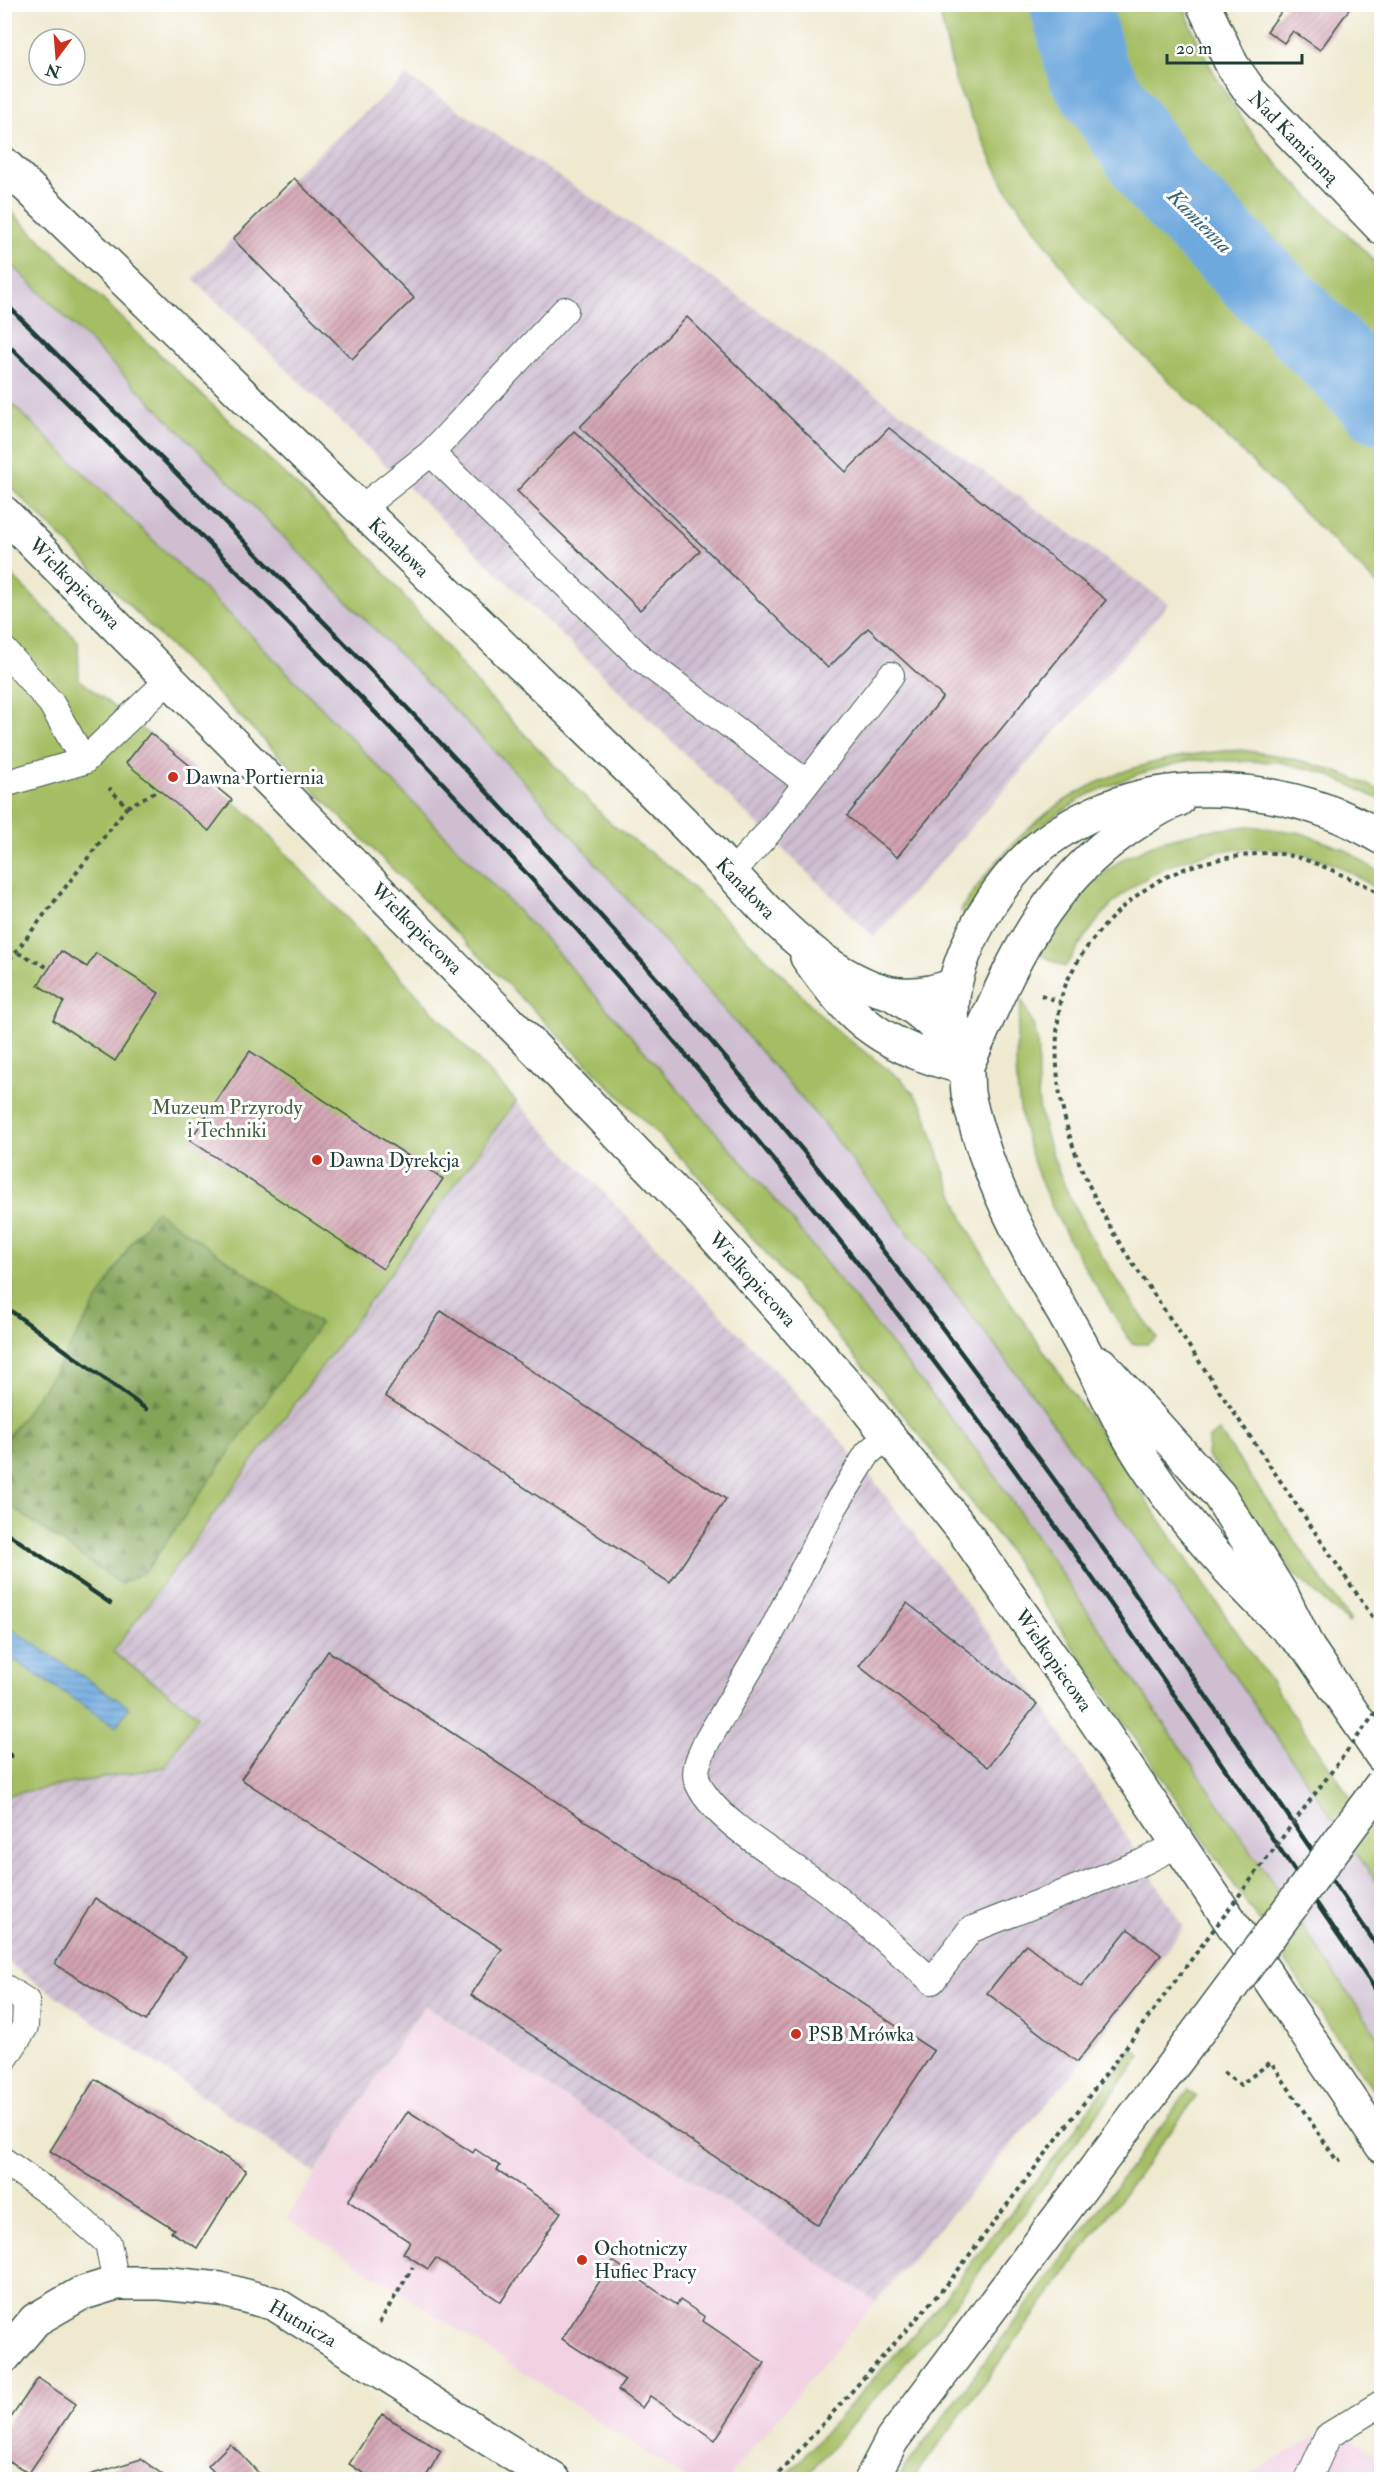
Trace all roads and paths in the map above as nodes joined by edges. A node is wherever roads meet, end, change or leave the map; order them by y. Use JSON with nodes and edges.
{"nodes":[{"id":1,"x":1203,"y":4,"type":"edge"},
{"id":2,"x":4,"y":164,"type":"edge"},
{"id":3,"x":1382,"y":228,"type":"edge"},
{"id":4,"x":565,"y":310,"type":"dead end"},
{"id":5,"x":431,"y":453,"type":"junction"},
{"id":6,"x":360,"y":509,"type":"junction"},
{"id":7,"x":4,"y":513,"type":"edge"},
{"id":8,"x":4,"y":650,"type":"edge"},
{"id":9,"x":891,"y":675,"type":"dead end"},
{"id":10,"x":171,"y":678,"type":"junction"},
{"id":11,"x":84,"y":761,"type":"junction"},
{"id":12,"x":807,"y":783,"type":"junction"},
{"id":13,"x":4,"y":784,"type":"edge"},
{"id":14,"x":159,"y":790,"type":"dead end"},
{"id":15,"x":1202,"y":792,"type":"junction"},
{"id":16,"x":126,"y":807,"type":"junction"},
{"id":17,"x":1382,"y":838,"type":"edge"},
{"id":18,"x":731,"y":873,"type":"junction"},
{"id":19,"x":1382,"y":897,"type":"edge"},
{"id":20,"x":791,"y":934,"type":"junction"},
{"id":21,"x":18,"y":953,"type":"junction"},
{"id":22,"x":4,"y":967,"type":"edge"},
{"id":23,"x":49,"y":968,"type":"dead end"},
{"id":24,"x":954,"y":985,"type":"junction"},
{"id":25,"x":894,"y":994,"type":"junction"},
{"id":26,"x":966,"y":1068,"type":"junction"},
{"id":27,"x":889,"y":1435,"type":"junction"},
{"id":28,"x":1382,"y":1631,"type":"edge"},
{"id":29,"x":1382,"y":1704,"type":"edge"},
{"id":30,"x":1382,"y":1756,"type":"edge"},
{"id":31,"x":1382,"y":1784,"type":"edge"},
{"id":32,"x":1179,"y":1844,"type":"junction"},
{"id":33,"x":4,"y":1987,"type":"edge"},
{"id":34,"x":4,"y":2060,"type":"edge"},
{"id":35,"x":1223,"y":2072,"type":"dead end"},
{"id":36,"x":1326,"y":2145,"type":"dead end"},
{"id":37,"x":1382,"y":2146,"type":"edge"},
{"id":38,"x":4,"y":2162,"type":"edge"},
{"id":39,"x":413,"y":2267,"type":"dead end"},
{"id":40,"x":116,"y":2283,"type":"junction"},
{"id":41,"x":380,"y":2321,"type":"dead end"},
{"id":42,"x":4,"y":2357,"type":"edge"},
{"id":43,"x":1382,"y":2403,"type":"edge"},
{"id":44,"x":892,"y":2440,"type":"junction"},
{"id":45,"x":554,"y":2480,"type":"edge"},
{"id":46,"x":773,"y":2480,"type":"edge"},
{"id":47,"x":852,"y":2480,"type":"edge"},
{"id":48,"x":871,"y":2480,"type":"edge"},
{"id":49,"x":1308,"y":2480,"type":"edge"}],
"edges":[{"from":1,"to":3,"type":"street","name":"Nad Kamienną"},
{"from":2,"to":6,"type":"street","name":"Kanałowa"},
{"from":4,"to":5,"type":"lane"},
{"from":5,"to":6,"type":"lane"},
{"from":5,"to":12,"type":"lane"},
{"from":6,"to":18,"type":"street","name":"Kanałowa"},
{"from":7,"to":10,"type":"street","name":"Wielkopiecowa"},
{"from":8,"to":11,"type":"lane"},
{"from":9,"to":12,"type":"lane"},
{"from":10,"to":11,"type":"lane"},
{"from":10,"to":27,"type":"street","name":"Wielkopiecowa"},
{"from":11,"to":13,"type":"lane"},
{"from":11,"to":16,"type":"path"},
{"from":12,"to":18,"type":"lane"},
{"from":14,"to":16,"type":"path"},
{"from":15,"to":17,"type":"street"},
{"from":15,"to":24,"type":"street"},
{"from":15,"to":26,"type":"street"},
{"from":16,"to":21,"type":"path"},
{"from":18,"to":20,"type":"street","name":"Kanałowa"},
{"from":19,"to":28,"type":"path"},
{"from":20,"to":25,"type":"street","name":"Kanałowa"},
{"from":20,"to":26,"type":"street","name":"Kanałowa"},
{"from":21,"to":22,"type":"path"},
{"from":21,"to":23,"type":"path"},
{"from":24,"to":25,"type":"street","name":"Kanałowa"},
{"from":24,"to":26,"type":"street"},
{"from":25,"to":26,"type":"street","name":"Kanałowa"},
{"from":26,"to":30,"type":"street"},
{"from":27,"to":32,"type":"street","name":"Wielkopiecowa"},
{"from":27,"to":32,"type":"lane"},
{"from":29,"to":46,"type":"path","bridge":true},
{"from":31,"to":44,"type":"street","bridge":true},
{"from":32,"to":37,"type":"street","name":"Wielkopiecowa"},
{"from":33,"to":34,"type":"lane"},
{"from":35,"to":36,"type":"path"},
{"from":38,"to":40,"type":"lane"},
{"from":39,"to":41,"type":"path"},
{"from":40,"to":42,"type":"street","name":"Hutnicza"},
{"from":40,"to":45,"type":"street","name":"Hutnicza"},
{"from":43,"to":49,"type":"lane"},
{"from":44,"to":47,"type":"street"},
{"from":44,"to":48,"type":"street"}]}
